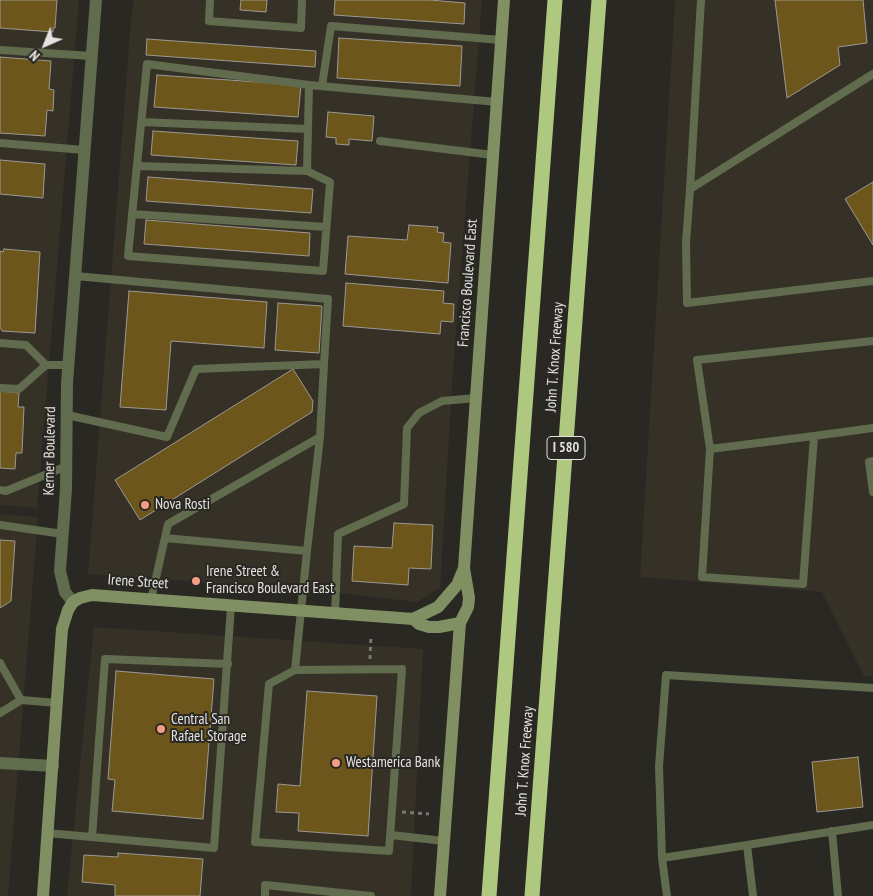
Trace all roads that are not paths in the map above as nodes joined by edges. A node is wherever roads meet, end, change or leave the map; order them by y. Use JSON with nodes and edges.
{"nodes":[{"id":1,"x":96,"y":0,"type":"edge"},
{"id":2,"x":210,"y":0,"type":"edge"},
{"id":3,"x":302,"y":0,"type":"edge"},
{"id":4,"x":504,"y":0,"type":"edge"},
{"id":5,"x":555,"y":0,"type":"edge"},
{"id":6,"x":599,"y":0,"type":"edge"},
{"id":7,"x":701,"y":0,"type":"edge"},
{"id":8,"x":502,"y":40,"type":"junction"},
{"id":9,"x":0,"y":50,"type":"edge"},
{"id":10,"x":92,"y":56,"type":"junction"},
{"id":11,"x":873,"y":74,"type":"edge"},
{"id":12,"x":309,"y":85,"type":"junction"},
{"id":13,"x":322,"y":86,"type":"junction"},
{"id":14,"x":497,"y":102,"type":"junction"},
{"id":15,"x":141,"y":122,"type":"junction"},
{"id":16,"x":308,"y":129,"type":"junction"},
{"id":17,"x":380,"y":141,"type":"dead end"},
{"id":18,"x":0,"y":143,"type":"edge"},
{"id":19,"x":84,"y":150,"type":"junction"},
{"id":20,"x":493,"y":155,"type":"junction"},
{"id":21,"x":137,"y":166,"type":"junction"},
{"id":22,"x":307,"y":171,"type":"junction"},
{"id":23,"x":690,"y":188,"type":"junction"},
{"id":24,"x":132,"y":214,"type":"junction"},
{"id":25,"x":326,"y":227,"type":"junction"},
{"id":26,"x":75,"y":276,"type":"junction"},
{"id":27,"x":873,"y":281,"type":"edge"},
{"id":28,"x":873,"y":340,"type":"edge"},
{"id":29,"x":0,"y":342,"type":"edge"},
{"id":30,"x":324,"y":364,"type":"junction"},
{"id":31,"x":46,"y":365,"type":"junction"},
{"id":32,"x":69,"y":365,"type":"junction"},
{"id":33,"x":0,"y":388,"type":"edge"},
{"id":34,"x":476,"y":398,"type":"junction"},
{"id":35,"x":67,"y":415,"type":"junction"},
{"id":36,"x":873,"y":428,"type":"edge"},
{"id":37,"x":814,"y":436,"type":"junction"},
{"id":38,"x":320,"y":437,"type":"junction"},
{"id":39,"x":710,"y":449,"type":"junction"},
{"id":40,"x":873,"y":461,"type":"edge"},
{"id":41,"x":67,"y":466,"type":"junction"},
{"id":42,"x":0,"y":490,"type":"edge"},
{"id":43,"x":873,"y":492,"type":"edge"},
{"id":44,"x":0,"y":525,"type":"edge"},
{"id":45,"x":63,"y":534,"type":"junction"},
{"id":46,"x":165,"y":538,"type":"junction"},
{"id":47,"x":307,"y":551,"type":"junction"},
{"id":48,"x":464,"y":568,"type":"junction"},
{"id":49,"x":151,"y":600,"type":"junction"},
{"id":50,"x":73,"y":602,"type":"junction"},
{"id":51,"x":443,"y":602,"type":"joint"},
{"id":52,"x":232,"y":606,"type":"junction"},
{"id":53,"x":299,"y":611,"type":"junction"},
{"id":54,"x":335,"y":614,"type":"junction"},
{"id":55,"x":412,"y":619,"type":"junction"},
{"id":56,"x":460,"y":623,"type":"junction"},
{"id":57,"x":0,"y":663,"type":"edge"},
{"id":58,"x":228,"y":664,"type":"junction"},
{"id":59,"x":295,"y":670,"type":"junction"},
{"id":60,"x":873,"y":688,"type":"edge"},
{"id":61,"x":21,"y":700,"type":"junction"},
{"id":62,"x":57,"y":703,"type":"junction"},
{"id":63,"x":0,"y":713,"type":"edge"},
{"id":64,"x":0,"y":763,"type":"edge"},
{"id":65,"x":52,"y":766,"type":"junction"},
{"id":66,"x":873,"y":825,"type":"edge"},
{"id":67,"x":832,"y":832,"type":"junction"},
{"id":68,"x":47,"y":833,"type":"junction"},
{"id":69,"x":391,"y":835,"type":"junction"},
{"id":70,"x":92,"y":837,"type":"junction"},
{"id":71,"x":444,"y":841,"type":"junction"},
{"id":72,"x":747,"y":845,"type":"junction"},
{"id":73,"x":662,"y":858,"type":"junction"},
{"id":74,"x":43,"y":896,"type":"edge"},
{"id":75,"x":265,"y":896,"type":"edge"},
{"id":76,"x":371,"y":896,"type":"edge"},
{"id":77,"x":440,"y":896,"type":"edge"},
{"id":78,"x":489,"y":896,"type":"edge"},
{"id":79,"x":532,"y":896,"type":"edge"},
{"id":80,"x":667,"y":896,"type":"edge"},
{"id":81,"x":753,"y":896,"type":"edge"},
{"id":82,"x":838,"y":896,"type":"edge"}],
"edges":[{"from":1,"to":10,"type":"street","name":"Kerner Boulevard"},
{"from":2,"to":3,"type":"lane"},
{"from":4,"to":8,"type":"street","name":"Francisco Boulevard East"},
{"from":5,"to":78,"type":"highway","name":"John T. Knox Freeway"},
{"from":6,"to":79,"type":"highway","name":"John T. Knox Freeway","number":"I 580"},
{"from":7,"to":23,"type":"lane"},
{"from":8,"to":13,"type":"lane"},
{"from":8,"to":14,"type":"street","name":"Francisco Boulevard East"},
{"from":9,"to":10,"type":"lane"},
{"from":10,"to":19,"type":"street","name":"Kerner Boulevard"},
{"from":11,"to":23,"type":"lane"},
{"from":12,"to":13,"type":"lane"},
{"from":12,"to":15,"type":"lane"},
{"from":12,"to":16,"type":"lane"},
{"from":13,"to":14,"type":"lane"},
{"from":14,"to":20,"type":"street","name":"Francisco Boulevard East"},
{"from":15,"to":16,"type":"lane"},
{"from":15,"to":21,"type":"lane"},
{"from":16,"to":22,"type":"lane"},
{"from":17,"to":20,"type":"lane"},
{"from":18,"to":19,"type":"lane"},
{"from":19,"to":26,"type":"street","name":"Kerner Boulevard"},
{"from":20,"to":34,"type":"street","name":"Francisco Boulevard East"},
{"from":21,"to":22,"type":"lane"},
{"from":21,"to":24,"type":"lane"},
{"from":22,"to":25,"type":"lane"},
{"from":23,"to":27,"type":"lane"},
{"from":24,"to":25,"type":"lane"},
{"from":24,"to":25,"type":"lane"},
{"from":26,"to":30,"type":"lane"},
{"from":26,"to":32,"type":"street","name":"Kerner Boulevard"},
{"from":28,"to":39,"type":"lane"},
{"from":29,"to":31,"type":"lane"},
{"from":30,"to":35,"type":"lane"},
{"from":30,"to":38,"type":"lane"},
{"from":31,"to":32,"type":"lane"},
{"from":31,"to":33,"type":"lane"},
{"from":32,"to":35,"type":"street","name":"Kerner Boulevard"},
{"from":34,"to":48,"type":"street","name":"Francisco Boulevard East"},
{"from":34,"to":54,"type":"lane"},
{"from":35,"to":41,"type":"street","name":"Kerner Boulevard"},
{"from":36,"to":37,"type":"lane"},
{"from":37,"to":39,"type":"lane"},
{"from":37,"to":39,"type":"lane"},
{"from":38,"to":46,"type":"lane"},
{"from":38,"to":47,"type":"lane"},
{"from":40,"to":43,"type":"lane"},
{"from":41,"to":42,"type":"lane"},
{"from":41,"to":45,"type":"street","name":"Kerner Boulevard"},
{"from":44,"to":45,"type":"lane"},
{"from":45,"to":50,"type":"street","name":"Kerner Boulevard"},
{"from":46,"to":47,"type":"lane"},
{"from":46,"to":49,"type":"lane"},
{"from":47,"to":53,"type":"lane"},
{"from":48,"to":51,"type":"street","name":"Francisco Boulevard East"},
{"from":48,"to":56,"type":"street","name":"Francisco Boulevard East"},
{"from":49,"to":50,"type":"street","name":"Irene Street"},
{"from":49,"to":52,"type":"street","name":"Irene Street"},
{"from":50,"to":62,"type":"street"},
{"from":51,"to":55,"type":"street","name":"Irene Street"},
{"from":52,"to":53,"type":"street","name":"Irene Street"},
{"from":52,"to":58,"type":"lane"},
{"from":53,"to":54,"type":"street","name":"Irene Street"},
{"from":53,"to":59,"type":"lane"},
{"from":54,"to":55,"type":"street","name":"Irene Street"},
{"from":55,"to":56,"type":"street","name":"Irene Street"},
{"from":56,"to":71,"type":"street","name":"Francisco Boulevard East"},
{"from":57,"to":61,"type":"lane"},
{"from":58,"to":70,"type":"lane"},
{"from":58,"to":70,"type":"lane"},
{"from":59,"to":69,"type":"lane"},
{"from":59,"to":69,"type":"lane"},
{"from":60,"to":73,"type":"lane"},
{"from":61,"to":62,"type":"lane"},
{"from":61,"to":63,"type":"lane"},
{"from":62,"to":65,"type":"street"},
{"from":64,"to":65,"type":"street"},
{"from":65,"to":68,"type":"street"},
{"from":66,"to":67,"type":"lane"},
{"from":67,"to":72,"type":"lane"},
{"from":67,"to":82,"type":"lane"},
{"from":68,"to":70,"type":"lane"},
{"from":68,"to":74,"type":"street"},
{"from":69,"to":71,"type":"lane"},
{"from":71,"to":77,"type":"street","name":"Francisco Boulevard East"},
{"from":72,"to":73,"type":"lane"},
{"from":72,"to":81,"type":"lane"},
{"from":73,"to":80,"type":"lane"},
{"from":75,"to":76,"type":"lane"}]}
